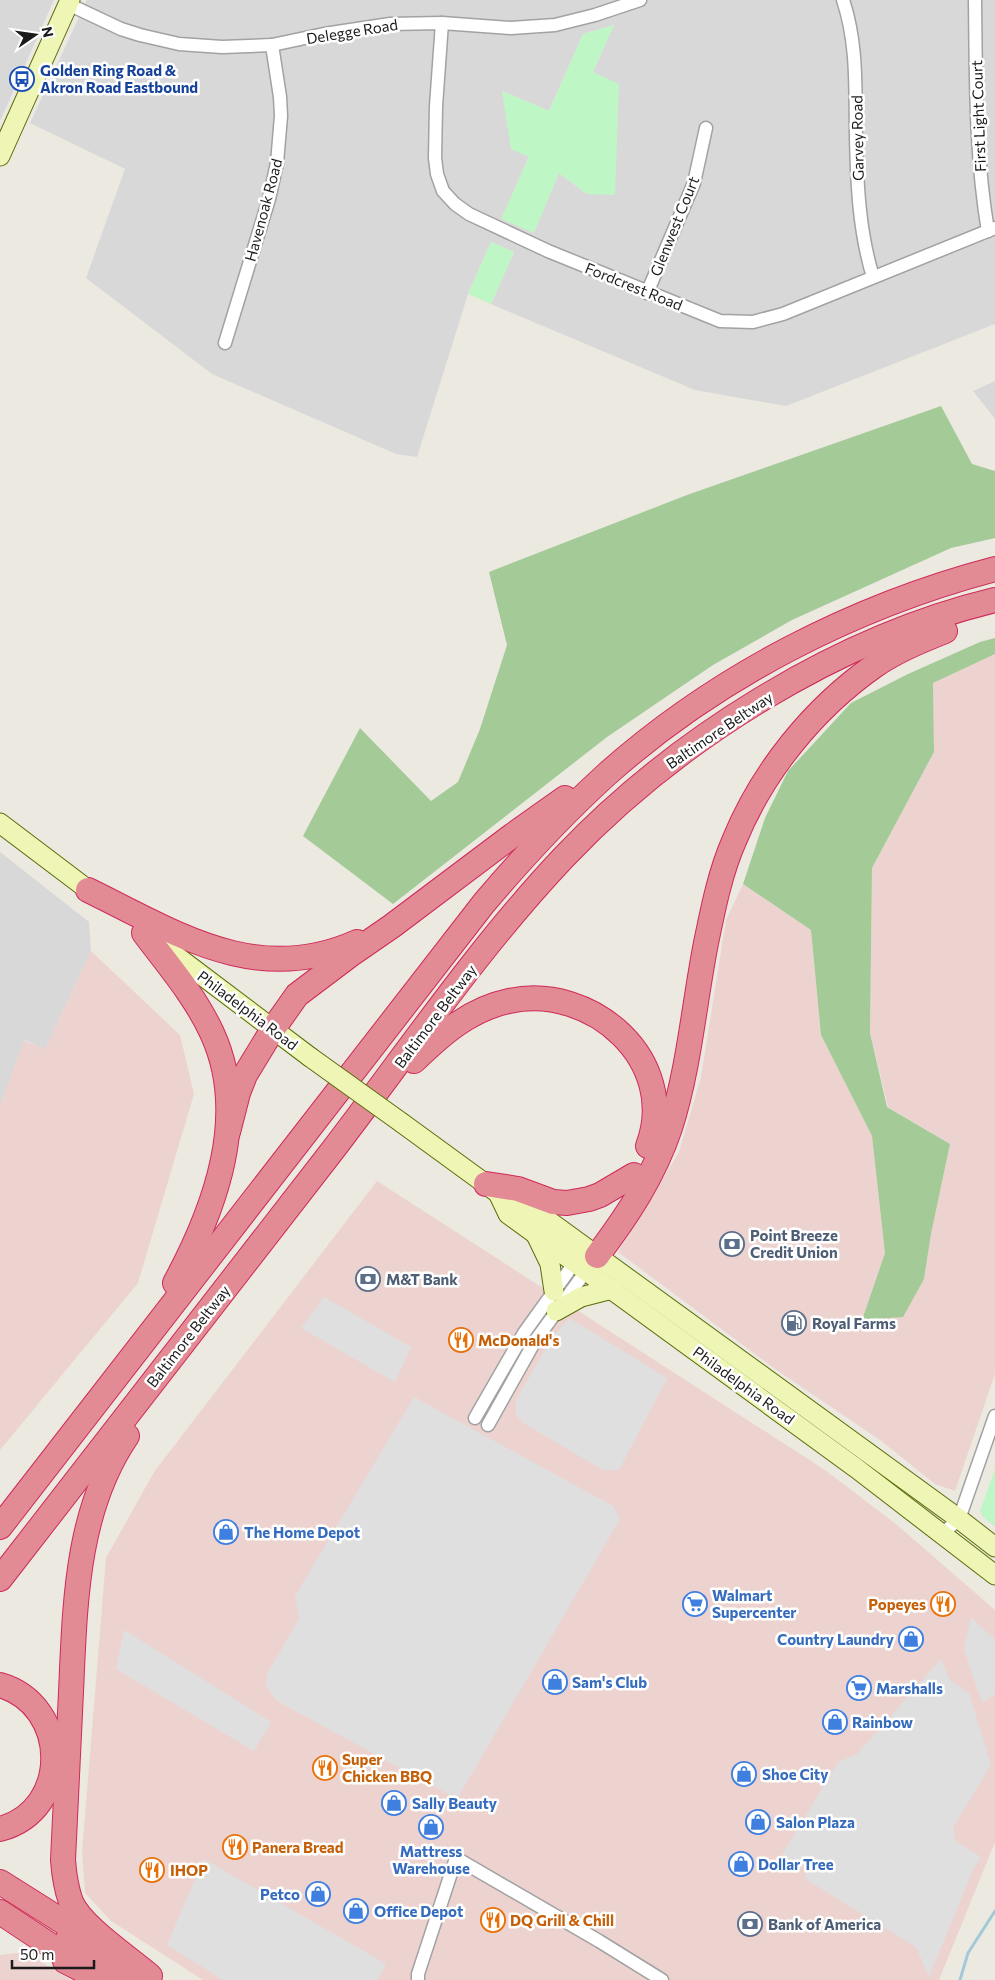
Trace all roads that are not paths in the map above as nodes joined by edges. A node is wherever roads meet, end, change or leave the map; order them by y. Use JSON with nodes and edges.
{"nodes":[{"id":1,"x":640,"y":0,"type":"edge"},
{"id":2,"x":843,"y":0,"type":"edge"},
{"id":3,"x":975,"y":0,"type":"edge"},
{"id":4,"x":69,"y":2,"type":"edge"},
{"id":5,"x":442,"y":22,"type":"junction"},
{"id":6,"x":272,"y":45,"type":"junction"},
{"id":7,"x":706,"y":128,"type":"dead end"},
{"id":8,"x":0,"y":156,"type":"edge"},
{"id":9,"x":991,"y":230,"type":"edge"},
{"id":10,"x":873,"y":277,"type":"junction"},
{"id":11,"x":647,"y":293,"type":"junction"},
{"id":12,"x":225,"y":343,"type":"dead end"},
{"id":13,"x":995,"y":569,"type":"edge"},
{"id":14,"x":995,"y":600,"type":"edge"},
{"id":15,"x":995,"y":613,"type":"edge"},
{"id":16,"x":608,"y":774,"type":"junction"},
{"id":17,"x":0,"y":824,"type":"edge"},
{"id":18,"x":88,"y":890,"type":"junction"},
{"id":19,"x":392,"y":926,"type":"junction"},
{"id":20,"x":144,"y":932,"type":"junction"},
{"id":21,"x":273,"y":1029,"type":"junction"},
{"id":22,"x":369,"y":1104,"type":"junction"},
{"id":23,"x":228,"y":1132,"type":"junction"},
{"id":24,"x":634,"y":1175,"type":"junction"},
{"id":25,"x":492,"y":1188,"type":"junction"},
{"id":26,"x":535,"y":1234,"type":"junction"},
{"id":27,"x":586,"y":1259,"type":"junction"},
{"id":28,"x":612,"y":1289,"type":"junction"},
{"id":29,"x":223,"y":1291,"type":"junction"},
{"id":30,"x":554,"y":1291,"type":"junction"},
{"id":31,"x":556,"y":1311,"type":"junction"},
{"id":32,"x":142,"y":1345,"type":"junction"},
{"id":33,"x":97,"y":1402,"type":"junction"},
{"id":34,"x":995,"y":1416,"type":"edge"},
{"id":35,"x":475,"y":1418,"type":"dead end"},
{"id":36,"x":488,"y":1426,"type":"dead end"},
{"id":37,"x":0,"y":1499,"type":"edge"},
{"id":38,"x":959,"y":1519,"type":"junction"},
{"id":39,"x":0,"y":1527,"type":"edge"},
{"id":40,"x":942,"y":1534,"type":"junction"},
{"id":41,"x":995,"y":1547,"type":"edge"},
{"id":42,"x":995,"y":1575,"type":"edge"},
{"id":43,"x":0,"y":1579,"type":"edge"},
{"id":44,"x":0,"y":1685,"type":"edge"},
{"id":45,"x":0,"y":1829,"type":"edge"},
{"id":46,"x":0,"y":1882,"type":"edge"},
{"id":47,"x":0,"y":1898,"type":"edge"},
{"id":48,"x":0,"y":1912,"type":"edge"},
{"id":49,"x":0,"y":1933,"type":"edge"},
{"id":50,"x":416,"y":1978,"type":"edge"},
{"id":51,"x":147,"y":1979,"type":"edge"},
{"id":52,"x":102,"y":1980,"type":"edge"},
{"id":53,"x":662,"y":1980,"type":"edge"}],
"edges":[{"from":1,"to":5,"type":"street","name":"Delegge Road"},
{"from":2,"to":10,"type":"street","name":"Garvey Road"},
{"from":3,"to":9,"type":"street","name":"First Light Court"},
{"from":4,"to":6,"type":"street","name":"Delegge Road"},
{"from":4,"to":8,"type":"main road"},
{"from":5,"to":6,"type":"street","name":"Delegge Road"},
{"from":5,"to":11,"type":"street","name":"Fordcrest Road"},
{"from":6,"to":12,"type":"street","name":"Havenoak Road"},
{"from":7,"to":11,"type":"street","name":"Glenwest Court"},
{"from":9,"to":10,"type":"street","name":"Fordcrest Road"},
{"from":10,"to":11,"type":"street","name":"Fordcrest Road"},
{"from":13,"to":16,"type":"highway","name":"Baltimore Beltway"},
{"from":14,"to":22,"type":"highway","name":"Baltimore Beltway"},
{"from":15,"to":27,"type":"highway"},
{"from":16,"to":19,"type":"highway"},
{"from":16,"to":32,"type":"highway","name":"Baltimore Beltway"},
{"from":17,"to":18,"type":"main road","name":"Philadelphia Road"},
{"from":18,"to":19,"type":"highway"},
{"from":18,"to":20,"type":"main road","name":"Philadelphia Road"},
{"from":19,"to":21,"type":"highway"},
{"from":20,"to":21,"type":"main road","name":"Philadelphia Road"},
{"from":20,"to":23,"type":"highway"},
{"from":21,"to":23,"type":"highway"},
{"from":21,"to":25,"type":"main road","name":"Philadelphia Road","bridge":true},
{"from":22,"to":24,"type":"highway"},
{"from":22,"to":29,"type":"highway","name":"Baltimore Beltway"},
{"from":23,"to":32,"type":"highway"},
{"from":24,"to":25,"type":"highway"},
{"from":24,"to":27,"type":"highway"},
{"from":25,"to":26,"type":"main road","name":"Philadelphia Road"},
{"from":25,"to":27,"type":"main road","name":"Philadelphia Road"},
{"from":26,"to":27,"type":"main road","name":"Philadelphia Road"},
{"from":26,"to":30,"type":"main road"},
{"from":27,"to":28,"type":"main road","name":"Philadelphia Road"},
{"from":27,"to":30,"type":"street"},
{"from":27,"to":31,"type":"street"},
{"from":27,"to":38,"type":"main road","name":"Philadelphia Road"},
{"from":28,"to":31,"type":"main road"},
{"from":28,"to":40,"type":"main road","name":"Philadelphia Road"},
{"from":29,"to":43,"type":"highway","name":"Baltimore Beltway"},
{"from":29,"to":51,"type":"highway"},
{"from":30,"to":35,"type":"street"},
{"from":31,"to":36,"type":"street"},
{"from":32,"to":33,"type":"highway","name":"Baltimore Beltway"},
{"from":33,"to":37,"type":"highway"},
{"from":33,"to":39,"type":"highway","name":"Baltimore Beltway"},
{"from":34,"to":38,"type":"street"},
{"from":38,"to":40,"type":"street"},
{"from":38,"to":41,"type":"main road","name":"Philadelphia Road"},
{"from":40,"to":42,"type":"main road","name":"Philadelphia Road"},
{"from":44,"to":45,"type":"highway"},
{"from":46,"to":51,"type":"highway"},
{"from":47,"to":51,"type":"highway"},
{"from":48,"to":52,"type":"highway"},
{"from":49,"to":52,"type":"highway"},
{"from":50,"to":53,"type":"street"}]}
